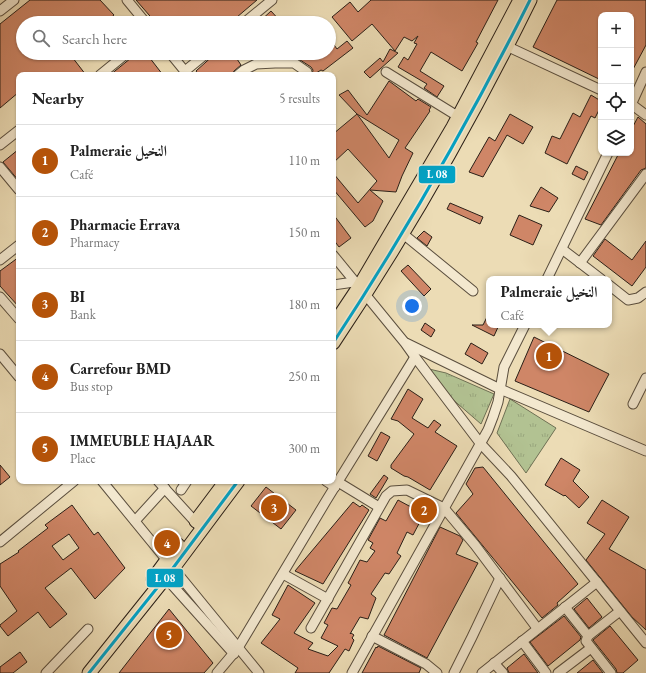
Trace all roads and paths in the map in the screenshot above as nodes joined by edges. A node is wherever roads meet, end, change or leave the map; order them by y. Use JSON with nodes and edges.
{"nodes":[{"id":1,"x":14,"y":0,"type":"edge"},
{"id":2,"x":127,"y":0,"type":"edge"},
{"id":3,"x":272,"y":0,"type":"edge"},
{"id":4,"x":520,"y":0,"type":"edge"},
{"id":5,"x":530,"y":0,"type":"edge"},
{"id":6,"x":0,"y":11,"type":"edge"},
{"id":7,"x":140,"y":16,"type":"edge"},
{"id":8,"x":253,"y":16,"type":"edge"},
{"id":9,"x":503,"y":44,"type":"junction"},
{"id":10,"x":118,"y":60,"type":"edge"},
{"id":11,"x":176,"y":60,"type":"edge"},
{"id":12,"x":200,"y":60,"type":"edge"},
{"id":13,"x":104,"y":72,"type":"edge"},
{"id":14,"x":186,"y":72,"type":"edge"},
{"id":15,"x":188,"y":72,"type":"edge"},
{"id":16,"x":242,"y":72,"type":"edge"},
{"id":17,"x":308,"y":72,"type":"dead end"},
{"id":18,"x":386,"y":72,"type":"dead end"},
{"id":19,"x":646,"y":72,"type":"edge"},
{"id":20,"x":598,"y":89,"type":"edge"},
{"id":21,"x":634,"y":98,"type":"edge"},
{"id":22,"x":634,"y":106,"type":"edge"},
{"id":23,"x":646,"y":115,"type":"edge"},
{"id":24,"x":459,"y":117,"type":"junction"},
{"id":25,"x":16,"y":132,"type":"edge"},
{"id":26,"x":0,"y":144,"type":"edge"},
{"id":27,"x":607,"y":156,"type":"edge"},
{"id":28,"x":0,"y":167,"type":"edge"},
{"id":29,"x":646,"y":174,"type":"edge"},
{"id":30,"x":16,"y":186,"type":"edge"},
{"id":31,"x":402,"y":233,"type":"junction"},
{"id":32,"x":16,"y":247,"type":"edge"},
{"id":33,"x":562,"y":249,"type":"junction"},
{"id":34,"x":336,"y":259,"type":"edge"},
{"id":35,"x":0,"y":260,"type":"edge"},
{"id":36,"x":580,"y":263,"type":"junction"},
{"id":37,"x":548,"y":276,"type":"edge"},
{"id":38,"x":597,"y":276,"type":"edge"},
{"id":39,"x":336,"y":285,"type":"edge"},
{"id":40,"x":612,"y":287,"type":"edge"},
{"id":41,"x":359,"y":288,"type":"junction"},
{"id":42,"x":473,"y":291,"type":"dead end"},
{"id":43,"x":646,"y":292,"type":"edge"},
{"id":44,"x":0,"y":297,"type":"edge"},
{"id":45,"x":16,"y":316,"type":"edge"},
{"id":46,"x":336,"y":322,"type":"edge"},
{"id":47,"x":524,"y":328,"type":"edge"},
{"id":48,"x":336,"y":337,"type":"edge"},
{"id":49,"x":405,"y":343,"type":"junction"},
{"id":50,"x":0,"y":354,"type":"edge"},
{"id":51,"x":415,"y":357,"type":"junction"},
{"id":52,"x":16,"y":373,"type":"edge"},
{"id":53,"x":646,"y":378,"type":"edge"},
{"id":54,"x":500,"y":389,"type":"junction"},
{"id":55,"x":633,"y":404,"type":"dead end"},
{"id":56,"x":480,"y":443,"type":"junction"},
{"id":57,"x":646,"y":451,"type":"edge"},
{"id":58,"x":70,"y":484,"type":"edge"},
{"id":59,"x":104,"y":484,"type":"edge"},
{"id":60,"x":161,"y":484,"type":"edge"},
{"id":61,"x":185,"y":484,"type":"edge"},
{"id":62,"x":224,"y":484,"type":"edge"},
{"id":63,"x":235,"y":484,"type":"edge"},
{"id":64,"x":336,"y":485,"type":"junction"},
{"id":65,"x":165,"y":488,"type":"junction"},
{"id":66,"x":181,"y":490,"type":"dead end"},
{"id":67,"x":379,"y":507,"type":"junction"},
{"id":68,"x":444,"y":508,"type":"junction"},
{"id":69,"x":135,"y":521,"type":"junction"},
{"id":70,"x":198,"y":526,"type":"junction"},
{"id":71,"x":0,"y":542,"type":"edge"},
{"id":72,"x":168,"y":569,"type":"junction"},
{"id":73,"x":283,"y":574,"type":"junction"},
{"id":74,"x":500,"y":578,"type":"junction"},
{"id":75,"x":597,"y":582,"type":"junction"},
{"id":76,"x":328,"y":599,"type":"junction"},
{"id":77,"x":565,"y":607,"type":"junction"},
{"id":78,"x":620,"y":611,"type":"junction"},
{"id":79,"x":311,"y":628,"type":"dead end"},
{"id":80,"x":537,"y":628,"type":"junction"},
{"id":81,"x":88,"y":629,"type":"dead end"},
{"id":82,"x":372,"y":636,"type":"junction"},
{"id":83,"x":588,"y":636,"type":"junction"},
{"id":84,"x":522,"y":641,"type":"junction"},
{"id":85,"x":646,"y":643,"type":"edge"},
{"id":86,"x":591,"y":648,"type":"junction"},
{"id":87,"x":236,"y":651,"type":"junction"},
{"id":88,"x":494,"y":663,"type":"junction"},
{"id":89,"x":46,"y":673,"type":"edge"},
{"id":90,"x":78,"y":673,"type":"edge"},
{"id":91,"x":88,"y":673,"type":"edge"},
{"id":92,"x":217,"y":673,"type":"edge"},
{"id":93,"x":258,"y":673,"type":"edge"},
{"id":94,"x":352,"y":673,"type":"edge"},
{"id":95,"x":437,"y":673,"type":"edge"},
{"id":96,"x":454,"y":673,"type":"edge"},
{"id":97,"x":482,"y":673,"type":"edge"},
{"id":98,"x":503,"y":673,"type":"edge"},
{"id":99,"x":546,"y":673,"type":"edge"},
{"id":100,"x":558,"y":673,"type":"edge"},
{"id":101,"x":611,"y":673,"type":"edge"}],
"edges":[{"from":1,"to":6,"type":"street"},
{"from":2,"to":7,"type":"street"},
{"from":3,"to":8,"type":"street"},
{"from":4,"to":9,"type":"highway"},
{"from":5,"to":9,"type":"highway"},
{"from":9,"to":20,"type":"street"},
{"from":9,"to":24,"type":"highway"},
{"from":9,"to":31,"type":"highway"},
{"from":10,"to":13,"type":"street"},
{"from":11,"to":14,"type":"street"},
{"from":12,"to":15,"type":"street"},
{"from":16,"to":17,"type":"street"},
{"from":18,"to":24,"type":"street"},
{"from":19,"to":21,"type":"street"},
{"from":22,"to":23,"type":"street"},
{"from":24,"to":41,"type":"highway"},
{"from":25,"to":26,"type":"street"},
{"from":27,"to":33,"type":"street"},
{"from":28,"to":30,"type":"street"},
{"from":29,"to":36,"type":"street"},
{"from":31,"to":41,"type":"highway"},
{"from":31,"to":42,"type":"street"},
{"from":32,"to":35,"type":"street"},
{"from":33,"to":36,"type":"street"},
{"from":33,"to":37,"type":"street"},
{"from":34,"to":41,"type":"street"},
{"from":36,"to":38,"type":"street"},
{"from":39,"to":41,"type":"street"},
{"from":40,"to":43,"type":"street"},
{"from":41,"to":46,"type":"highway"},
{"from":41,"to":48,"type":"highway"},
{"from":41,"to":49,"type":"street"},
{"from":44,"to":45,"type":"street"},
{"from":47,"to":54,"type":"street"},
{"from":49,"to":51,"type":"street"},
{"from":49,"to":54,"type":"street"},
{"from":50,"to":52,"type":"street"},
{"from":51,"to":56,"type":"street"},
{"from":51,"to":64,"type":"street"},
{"from":53,"to":55,"type":"street"},
{"from":54,"to":56,"type":"street"},
{"from":54,"to":57,"type":"street"},
{"from":56,"to":68,"type":"street"},
{"from":56,"to":75,"type":"street"},
{"from":58,"to":71,"type":"street"},
{"from":59,"to":69,"type":"street"},
{"from":60,"to":65,"type":"street"},
{"from":61,"to":66,"type":"street"},
{"from":62,"to":70,"type":"highway"},
{"from":63,"to":70,"type":"highway"},
{"from":64,"to":67,"type":"street"},
{"from":64,"to":73,"type":"street"},
{"from":65,"to":69,"type":"street"},
{"from":65,"to":70,"type":"street"},
{"from":67,"to":68,"type":"street"},
{"from":67,"to":76,"type":"street"},
{"from":68,"to":74,"type":"street"},
{"from":68,"to":82,"type":"street"},
{"from":69,"to":72,"type":"street"},
{"from":70,"to":72,"type":"highway"},
{"from":72,"to":87,"type":"street"},
{"from":72,"to":90,"type":"highway"},
{"from":72,"to":91,"type":"highway"},
{"from":73,"to":76,"type":"street"},
{"from":73,"to":87,"type":"street"},
{"from":74,"to":80,"type":"street"},
{"from":74,"to":96,"type":"street"},
{"from":75,"to":77,"type":"street"},
{"from":75,"to":78,"type":"street"},
{"from":76,"to":79,"type":"street"},
{"from":77,"to":80,"type":"street"},
{"from":77,"to":83,"type":"street"},
{"from":78,"to":83,"type":"street"},
{"from":78,"to":85,"type":"street"},
{"from":80,"to":84,"type":"street"},
{"from":81,"to":89,"type":"street"},
{"from":82,"to":94,"type":"street"},
{"from":82,"to":95,"type":"street"},
{"from":83,"to":86,"type":"street"},
{"from":84,"to":88,"type":"street"},
{"from":84,"to":99,"type":"street"},
{"from":86,"to":100,"type":"street"},
{"from":86,"to":101,"type":"street"},
{"from":87,"to":92,"type":"street"},
{"from":87,"to":93,"type":"street"},
{"from":88,"to":97,"type":"street"},
{"from":88,"to":98,"type":"street"}]}
